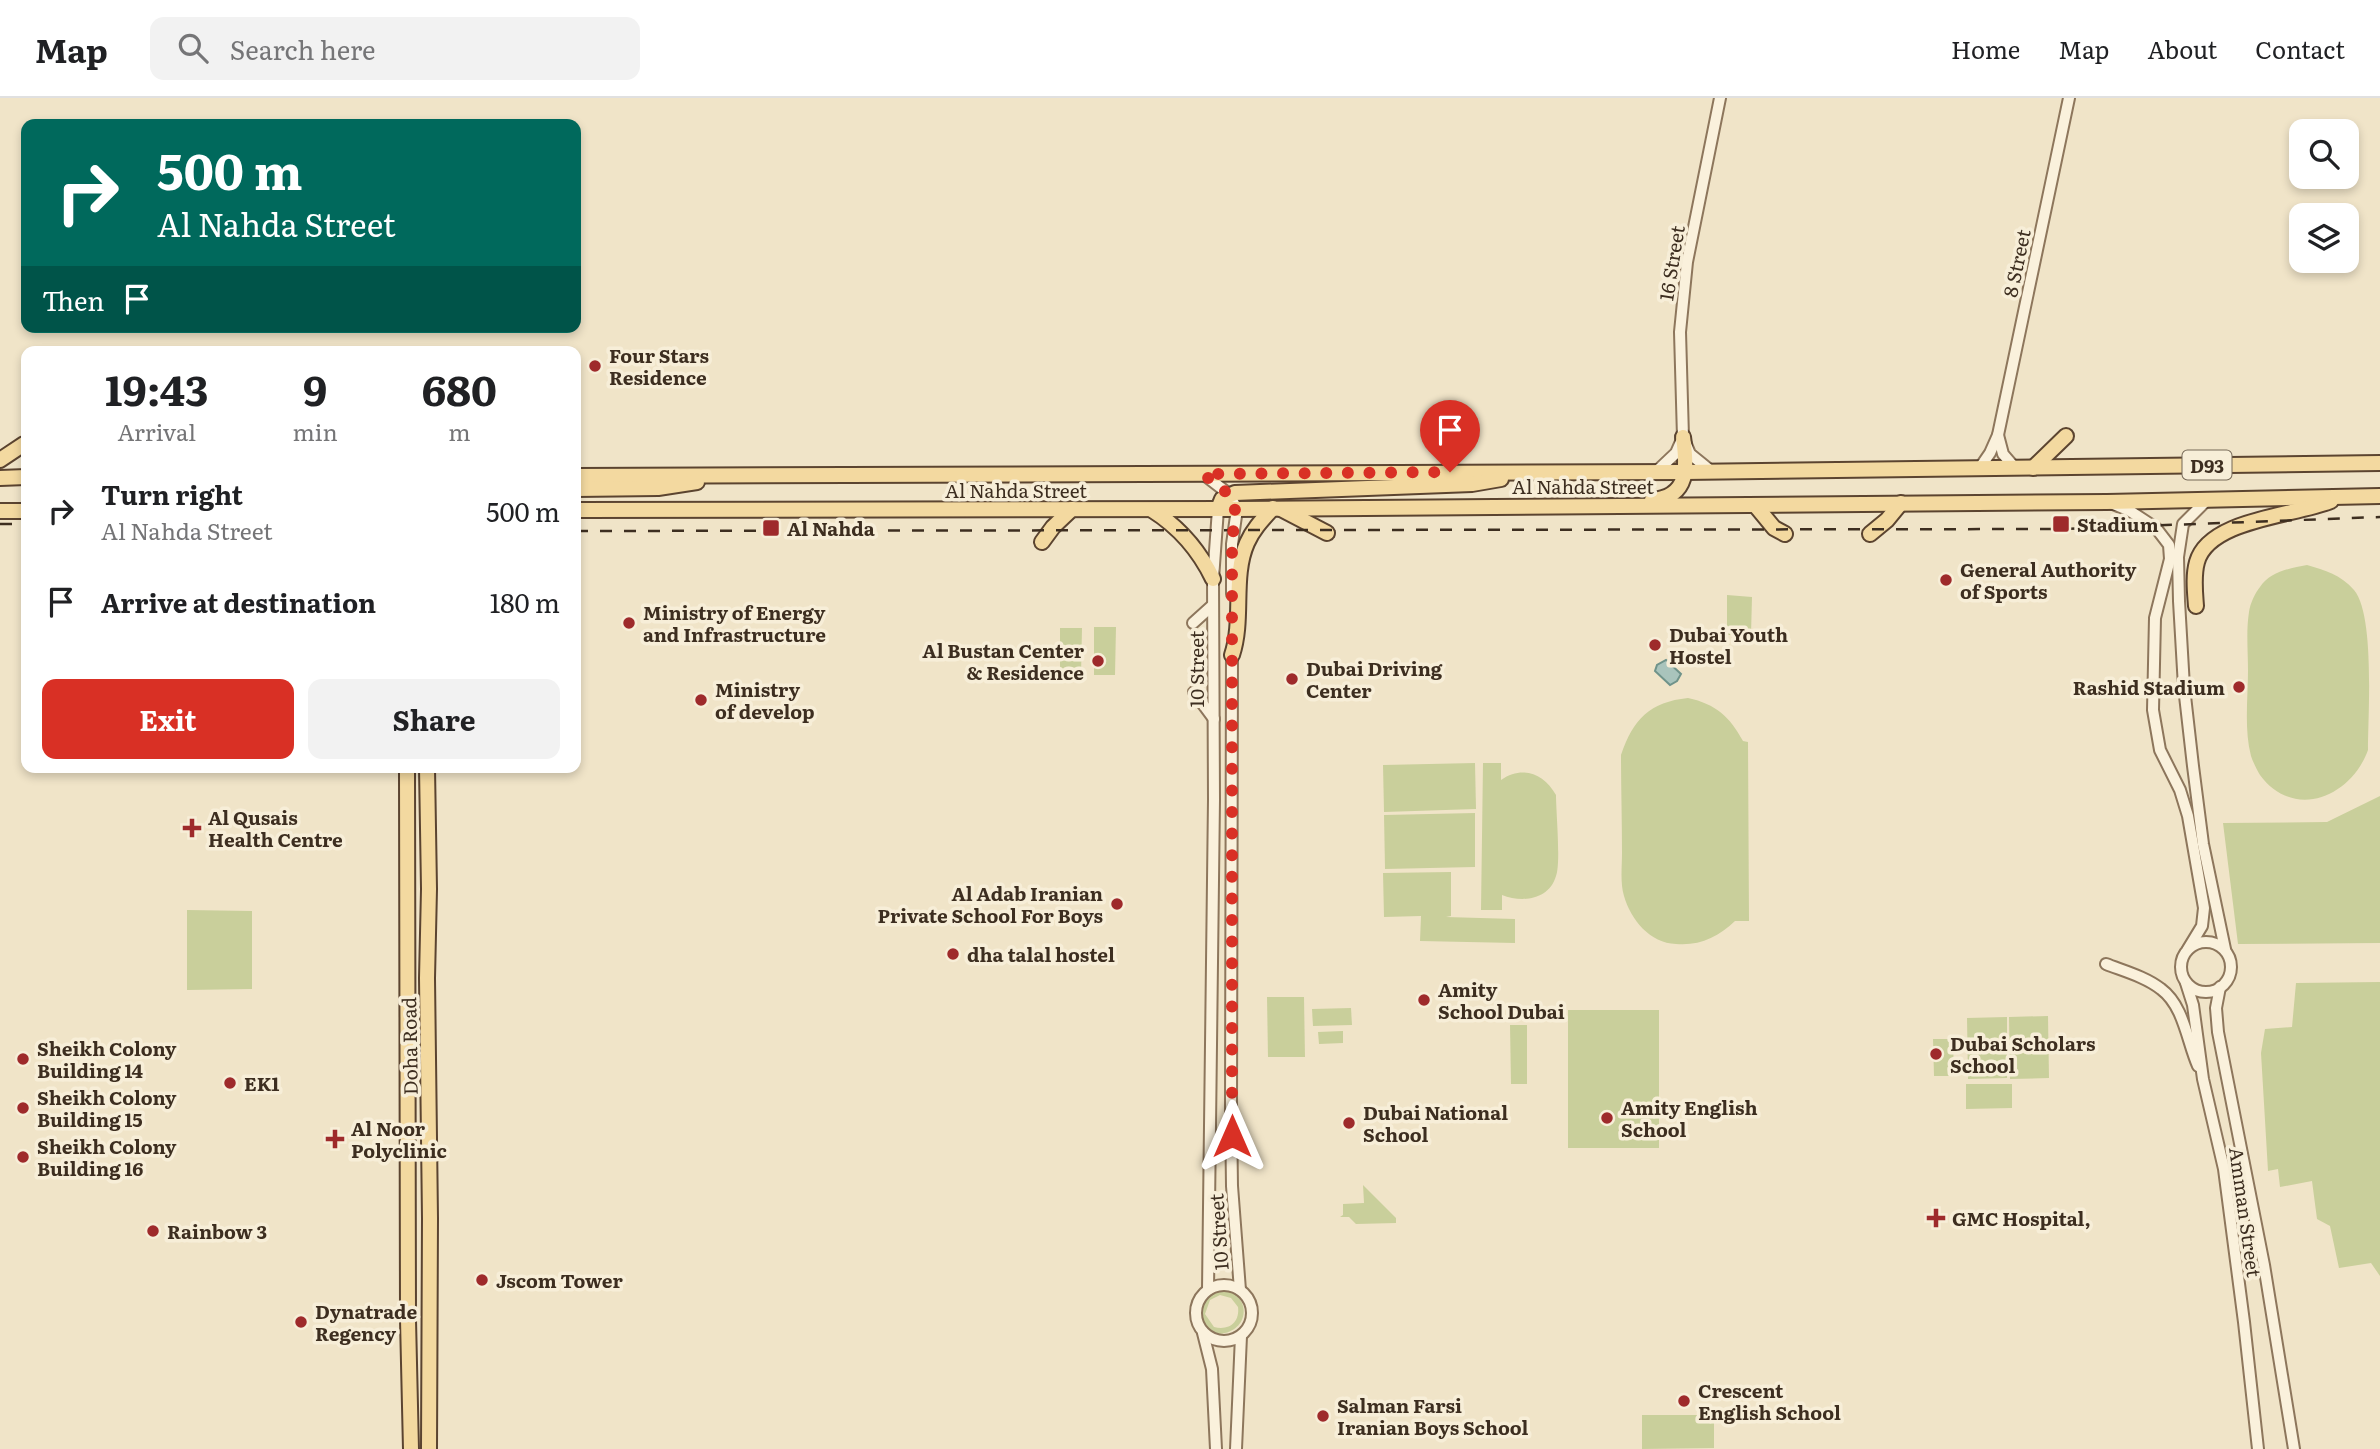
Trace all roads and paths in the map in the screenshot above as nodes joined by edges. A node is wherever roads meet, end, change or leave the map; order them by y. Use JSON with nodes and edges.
{"nodes":[{"id":1,"x":1720,"y":98,"type":"edge"},
{"id":2,"x":2069,"y":98,"type":"edge"},
{"id":3,"x":1998,"y":435,"type":"junction"},
{"id":4,"x":2066,"y":436,"type":"dead end"},
{"id":5,"x":1683,"y":437,"type":"junction"},
{"id":6,"x":21,"y":445,"type":"edge"},
{"id":7,"x":0,"y":460,"type":"edge"},
{"id":8,"x":2380,"y":463,"type":"edge"},
{"id":9,"x":2034,"y":468,"type":"junction"},
{"id":10,"x":1979,"y":469,"type":"junction"},
{"id":11,"x":2016,"y":469,"type":"junction"},
{"id":12,"x":1657,"y":471,"type":"junction"},
{"id":13,"x":1711,"y":471,"type":"junction"},
{"id":14,"x":1533,"y":472,"type":"junction"},
{"id":15,"x":1685,"y":472,"type":"junction"},
{"id":16,"x":1203,"y":474,"type":"junction"},
{"id":17,"x":581,"y":476,"type":"edge"},
{"id":18,"x":722,"y":476,"type":"junction"},
{"id":19,"x":21,"y":477,"type":"edge"},
{"id":20,"x":0,"y":478,"type":"edge"},
{"id":21,"x":581,"y":489,"type":"edge"},
{"id":22,"x":1229,"y":494,"type":"junction"},
{"id":23,"x":2380,"y":496,"type":"edge"},
{"id":24,"x":2340,"y":497,"type":"junction"},
{"id":25,"x":2207,"y":499,"type":"junction"},
{"id":26,"x":2107,"y":502,"type":"junction"},
{"id":27,"x":1901,"y":503,"type":"junction"},
{"id":28,"x":1755,"y":505,"type":"junction"},
{"id":29,"x":1483,"y":506,"type":"junction"},
{"id":30,"x":1277,"y":508,"type":"junction"},
{"id":31,"x":1072,"y":509,"type":"junction"},
{"id":32,"x":1151,"y":509,"type":"junction"},
{"id":33,"x":581,"y":510,"type":"edge"},
{"id":34,"x":0,"y":511,"type":"edge"},
{"id":35,"x":21,"y":511,"type":"edge"},
{"id":36,"x":1217,"y":515,"type":"junction"},
{"id":37,"x":1236,"y":516,"type":"junction"},
{"id":38,"x":1327,"y":533,"type":"dead end"},
{"id":39,"x":1785,"y":534,"type":"dead end"},
{"id":40,"x":1870,"y":534,"type":"dead end"},
{"id":41,"x":1042,"y":542,"type":"dead end"},
{"id":42,"x":1213,"y":579,"type":"junction"},
{"id":43,"x":1213,"y":605,"type":"junction"},
{"id":44,"x":2196,"y":606,"type":"dead end"},
{"id":45,"x":1193,"y":624,"type":"dead end"},
{"id":46,"x":1232,"y":655,"type":"junction"},
{"id":47,"x":1194,"y":692,"type":"dead end"},
{"id":48,"x":1214,"y":719,"type":"junction"},
{"id":49,"x":407,"y":773,"type":"edge"},
{"id":50,"x":427,"y":773,"type":"edge"},
{"id":51,"x":408,"y":891,"type":"junction"},
{"id":52,"x":2188,"y":948,"type":"junction"},
{"id":53,"x":2225,"y":949,"type":"junction"},
{"id":54,"x":2106,"y":964,"type":"dead end"},
{"id":55,"x":427,"y":978,"type":"junction"},
{"id":56,"x":2186,"y":983,"type":"junction"},
{"id":57,"x":2220,"y":987,"type":"junction"},
{"id":58,"x":2203,"y":1079,"type":"junction"},
{"id":59,"x":1208,"y":1290,"type":"junction"},
{"id":60,"x":1240,"y":1290,"type":"junction"},
{"id":61,"x":1203,"y":1333,"type":"junction"},
{"id":62,"x":1241,"y":1336,"type":"junction"},
{"id":63,"x":411,"y":1449,"type":"edge"},
{"id":64,"x":429,"y":1449,"type":"edge"},
{"id":65,"x":1216,"y":1449,"type":"edge"},
{"id":66,"x":1236,"y":1449,"type":"edge"},
{"id":67,"x":2258,"y":1449,"type":"edge"},
{"id":68,"x":2294,"y":1449,"type":"edge"}],
"edges":[{"from":1,"to":5,"type":"street","name":"16 Street"},
{"from":2,"to":3,"type":"street","name":"8 Street"},
{"from":3,"to":10,"type":"street","name":"8 Street"},
{"from":3,"to":11,"type":"street"},
{"from":4,"to":9,"type":"main road"},
{"from":5,"to":12,"type":"street"},
{"from":5,"to":13,"type":"street"},
{"from":5,"to":15,"type":"main road"},
{"from":6,"to":7,"type":"main road"},
{"from":8,"to":9,"type":"main road","name":"Al Nahda Street","number":"D93"},
{"from":9,"to":11,"type":"main road","name":"Al Nahda Street","number":"D93"},
{"from":10,"to":11,"type":"main road","name":"Al Nahda Street","number":"D93"},
{"from":10,"to":13,"type":"main road","name":"Al Nahda Street","number":"D93"},
{"from":12,"to":14,"type":"main road","name":"Al Nahda Street","number":"D93"},
{"from":12,"to":15,"type":"main road","name":"Al Nahda Street","number":"D93"},
{"from":13,"to":15,"type":"main road","name":"Al Nahda Street","number":"D93"},
{"from":14,"to":16,"type":"main road","name":"Al Nahda Street","number":"D93"},
{"from":14,"to":22,"type":"main road"},
{"from":15,"to":29,"type":"main road"},
{"from":16,"to":18,"type":"main road","name":"Al Nahda Street","number":"D93"},
{"from":16,"to":22,"type":"street"},
{"from":17,"to":18,"type":"main road","name":"Al Nahda Street","number":"D93"},
{"from":18,"to":21,"type":"main road"},
{"from":19,"to":20,"type":"main road"},
{"from":22,"to":36,"type":"main road"},
{"from":22,"to":37,"type":"street"},
{"from":23,"to":24,"type":"main road","name":"Al Nahda Street","number":"D93"},
{"from":24,"to":25,"type":"main road","name":"Al Nahda Street","number":"D93"},
{"from":24,"to":44,"type":"main road"},
{"from":25,"to":26,"type":"main road","name":"Al Nahda Street","number":"D93"},
{"from":25,"to":53,"type":"street"},
{"from":26,"to":27,"type":"main road","name":"Al Nahda Street","number":"D93"},
{"from":26,"to":52,"type":"street"},
{"from":27,"to":28,"type":"main road","name":"Al Nahda Street","number":"D93"},
{"from":27,"to":40,"type":"main road"},
{"from":28,"to":29,"type":"main road","name":"Al Nahda Street","number":"D93"},
{"from":28,"to":39,"type":"main road"},
{"from":29,"to":30,"type":"main road","name":"Al Nahda Street","number":"D93"},
{"from":30,"to":37,"type":"main road","name":"Al Nahda Street","number":"D93"},
{"from":30,"to":38,"type":"main road"},
{"from":30,"to":46,"type":"main road"},
{"from":31,"to":32,"type":"main road","name":"Al Nahda Street","number":"D93"},
{"from":31,"to":33,"type":"main road","name":"Al Nahda Street","number":"D93"},
{"from":31,"to":41,"type":"main road"},
{"from":32,"to":36,"type":"main road","name":"Al Nahda Street","number":"D93"},
{"from":32,"to":42,"type":"main road"},
{"from":34,"to":35,"type":"main road"},
{"from":36,"to":37,"type":"main road","name":"Al Nahda Street","number":"D93"},
{"from":36,"to":42,"type":"street","name":"10 Street"},
{"from":37,"to":46,"type":"street","name":"10 Street"},
{"from":42,"to":43,"type":"street","name":"10 Street"},
{"from":43,"to":45,"type":"street"},
{"from":43,"to":48,"type":"street","name":"10 Street"},
{"from":46,"to":60,"type":"street","name":"10 Street"},
{"from":47,"to":48,"type":"street"},
{"from":48,"to":59,"type":"street","name":"10 Street"},
{"from":49,"to":51,"type":"main road","name":"Doha Road"},
{"from":50,"to":55,"type":"main road","name":"Doha Road"},
{"from":51,"to":55,"type":"main road"},
{"from":51,"to":63,"type":"main road","name":"Doha Road"},
{"from":52,"to":53,"type":"street"},
{"from":52,"to":56,"type":"street"},
{"from":53,"to":57,"type":"street"},
{"from":54,"to":58,"type":"street"},
{"from":55,"to":64,"type":"main road","name":"Doha Road"},
{"from":56,"to":57,"type":"street"},
{"from":56,"to":58,"type":"street","name":"Amman Street"},
{"from":57,"to":68,"type":"street","name":"Amman Street"},
{"from":58,"to":67,"type":"street","name":"Amman Street"},
{"from":59,"to":60,"type":"street"},
{"from":59,"to":61,"type":"street"},
{"from":60,"to":62,"type":"street"},
{"from":61,"to":62,"type":"street"},
{"from":61,"to":65,"type":"street"},
{"from":62,"to":66,"type":"street"}]}
